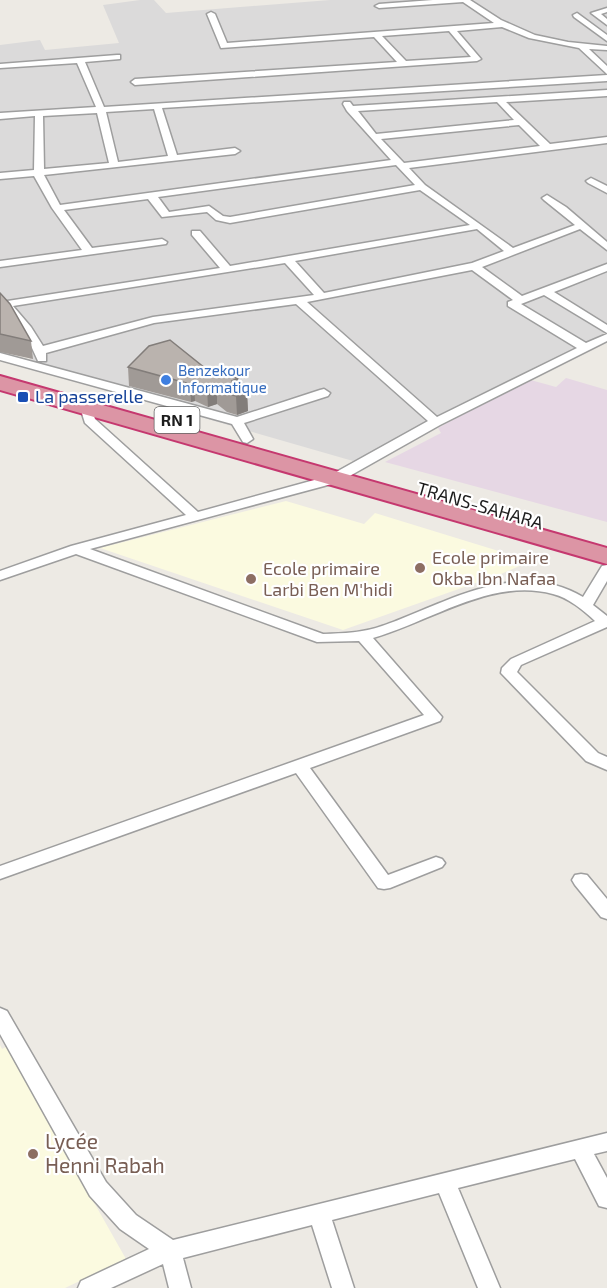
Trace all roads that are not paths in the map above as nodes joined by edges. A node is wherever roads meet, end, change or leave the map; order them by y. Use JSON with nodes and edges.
{"nodes":[{"id":1,"x":466,"y":0,"type":"edge"},
{"id":2,"x":379,"y":6,"type":"dead end"},
{"id":3,"x":607,"y":10,"type":"edge"},
{"id":4,"x":211,"y":14,"type":"dead end"},
{"id":5,"x":577,"y":15,"type":"dead end"},
{"id":6,"x":607,"y":23,"type":"edge"},
{"id":7,"x":501,"y":25,"type":"junction"},
{"id":8,"x":451,"y":29,"type":"junction"},
{"id":9,"x":376,"y":35,"type":"junction"},
{"id":10,"x":607,"y":39,"type":"edge"},
{"id":11,"x":582,"y":47,"type":"junction"},
{"id":12,"x":607,"y":48,"type":"edge"},
{"id":13,"x":117,"y":57,"type":"dead end"},
{"id":14,"x":80,"y":60,"type":"junction"},
{"id":15,"x":403,"y":63,"type":"junction"},
{"id":16,"x":0,"y":66,"type":"edge"},
{"id":17,"x":607,"y":71,"type":"edge"},
{"id":18,"x":607,"y":78,"type":"edge"},
{"id":19,"x":135,"y":82,"type":"dead end"},
{"id":20,"x":341,"y":93,"type":"junction"},
{"id":21,"x":607,"y":93,"type":"edge"},
{"id":22,"x":499,"y":100,"type":"junction"},
{"id":23,"x":157,"y":106,"type":"junction"},
{"id":24,"x":350,"y":109,"type":"junction"},
{"id":25,"x":101,"y":110,"type":"junction"},
{"id":26,"x":39,"y":114,"type":"junction"},
{"id":27,"x":0,"y":116,"type":"edge"},
{"id":28,"x":520,"y":123,"type":"junction"},
{"id":29,"x":374,"y":137,"type":"junction"},
{"id":30,"x":607,"y":140,"type":"edge"},
{"id":31,"x":547,"y":147,"type":"junction"},
{"id":32,"x":235,"y":151,"type":"dead end"},
{"id":33,"x":174,"y":159,"type":"junction"},
{"id":34,"x":400,"y":164,"type":"junction"},
{"id":35,"x":114,"y":165,"type":"junction"},
{"id":36,"x":39,"y":172,"type":"junction"},
{"id":37,"x":0,"y":176,"type":"edge"},
{"id":38,"x":591,"y":181,"type":"dead end"},
{"id":39,"x":423,"y":187,"type":"junction"},
{"id":40,"x":607,"y":190,"type":"edge"},
{"id":41,"x":150,"y":194,"type":"junction"},
{"id":42,"x":547,"y":198,"type":"dead end"},
{"id":43,"x":57,"y":208,"type":"junction"},
{"id":44,"x":479,"y":226,"type":"junction"},
{"id":45,"x":580,"y":226,"type":"junction"},
{"id":46,"x":196,"y":233,"type":"dead end"},
{"id":47,"x":162,"y":242,"type":"dead end"},
{"id":48,"x":604,"y":242,"type":"edge"},
{"id":49,"x":511,"y":251,"type":"junction"},
{"id":50,"x":89,"y":252,"type":"junction"},
{"id":51,"x":288,"y":260,"type":"junction"},
{"id":52,"x":0,"y":264,"type":"edge"},
{"id":53,"x":474,"y":266,"type":"junction"},
{"id":54,"x":607,"y":267,"type":"edge"},
{"id":55,"x":227,"y":270,"type":"junction"},
{"id":56,"x":547,"y":292,"type":"junction"},
{"id":57,"x":322,"y":297,"type":"junction"},
{"id":58,"x":2,"y":300,"type":"edge"},
{"id":59,"x":299,"y":301,"type":"junction"},
{"id":60,"x":522,"y":301,"type":"junction"},
{"id":61,"x":607,"y":330,"type":"edge"},
{"id":62,"x":607,"y":337,"type":"edge"},
{"id":63,"x":584,"y":347,"type":"junction"},
{"id":64,"x":40,"y":351,"type":"junction"},
{"id":65,"x":0,"y":356,"type":"edge"},
{"id":66,"x":44,"y":368,"type":"junction"},
{"id":67,"x":1,"y":381,"type":"edge"},
{"id":68,"x":324,"y":393,"type":"dead end"},
{"id":69,"x":86,"y":407,"type":"junction"},
{"id":70,"x":436,"y":423,"type":"junction"},
{"id":71,"x":242,"y":430,"type":"junction"},
{"id":72,"x":344,"y":474,"type":"junction"},
{"id":73,"x":196,"y":517,"type":"junction"},
{"id":74,"x":607,"y":541,"type":"edge"},
{"id":75,"x":76,"y":549,"type":"junction"},
{"id":76,"x":607,"y":556,"type":"edge"},
{"id":77,"x":607,"y":569,"type":"edge"},
{"id":78,"x":0,"y":576,"type":"edge"},
{"id":79,"x":585,"y":606,"type":"junction"},
{"id":80,"x":606,"y":622,"type":"edge"},
{"id":81,"x":363,"y":636,"type":"junction"},
{"id":82,"x":607,"y":764,"type":"edge"},
{"id":83,"x":299,"y":765,"type":"junction"},
{"id":84,"x":436,"y":863,"type":"dead end"},
{"id":85,"x":0,"y":873,"type":"edge"},
{"id":86,"x":581,"y":880,"type":"dead end"},
{"id":87,"x":607,"y":912,"type":"edge"},
{"id":88,"x":0,"y":1016,"type":"edge"},
{"id":89,"x":607,"y":1142,"type":"edge"},
{"id":90,"x":581,"y":1149,"type":"junction"},
{"id":91,"x":445,"y":1182,"type":"junction"},
{"id":92,"x":607,"y":1198,"type":"edge"},
{"id":93,"x":319,"y":1215,"type":"junction"},
{"id":94,"x":170,"y":1251,"type":"junction"},
{"id":95,"x":89,"y":1288,"type":"edge"},
{"id":96,"x":180,"y":1288,"type":"edge"},
{"id":97,"x":343,"y":1288,"type":"edge"},
{"id":98,"x":489,"y":1288,"type":"edge"}],
"edges":[{"from":1,"to":2,"type":"street"},
{"from":1,"to":7,"type":"street"},
{"from":3,"to":6,"type":"street"},
{"from":4,"to":9,"type":"street"},
{"from":5,"to":10,"type":"street"},
{"from":7,"to":8,"type":"street"},
{"from":7,"to":11,"type":"street"},
{"from":8,"to":9,"type":"street"},
{"from":8,"to":15,"type":"street"},
{"from":9,"to":15,"type":"street"},
{"from":11,"to":12,"type":"street"},
{"from":11,"to":17,"type":"street"},
{"from":13,"to":14,"type":"street"},
{"from":14,"to":16,"type":"street"},
{"from":14,"to":25,"type":"street"},
{"from":15,"to":19,"type":"street"},
{"from":18,"to":20,"type":"street"},
{"from":20,"to":23,"type":"street"},
{"from":20,"to":24,"type":"street"},
{"from":21,"to":22,"type":"street"},
{"from":22,"to":24,"type":"street"},
{"from":22,"to":28,"type":"street"},
{"from":23,"to":25,"type":"street"},
{"from":23,"to":33,"type":"street"},
{"from":24,"to":29,"type":"street"},
{"from":25,"to":26,"type":"street"},
{"from":25,"to":35,"type":"street"},
{"from":26,"to":27,"type":"street"},
{"from":26,"to":36,"type":"street"},
{"from":28,"to":29,"type":"street"},
{"from":28,"to":31,"type":"street"},
{"from":29,"to":34,"type":"street"},
{"from":30,"to":31,"type":"street"},
{"from":31,"to":34,"type":"street"},
{"from":32,"to":33,"type":"street"},
{"from":33,"to":35,"type":"street"},
{"from":34,"to":39,"type":"street"},
{"from":34,"to":41,"type":"street"},
{"from":35,"to":36,"type":"street"},
{"from":36,"to":37,"type":"street"},
{"from":36,"to":43,"type":"street"},
{"from":38,"to":40,"type":"street"},
{"from":39,"to":41,"type":"street"},
{"from":39,"to":44,"type":"street"},
{"from":41,"to":43,"type":"street"},
{"from":42,"to":45,"type":"street"},
{"from":43,"to":50,"type":"street"},
{"from":44,"to":49,"type":"street"},
{"from":44,"to":51,"type":"street"},
{"from":45,"to":48,"type":"street"},
{"from":45,"to":49,"type":"street"},
{"from":46,"to":55,"type":"street"},
{"from":47,"to":50,"type":"street"},
{"from":49,"to":53,"type":"street"},
{"from":50,"to":52,"type":"street"},
{"from":51,"to":55,"type":"street"},
{"from":51,"to":57,"type":"street"},
{"from":53,"to":57,"type":"street"},
{"from":53,"to":60,"type":"street"},
{"from":54,"to":56,"type":"street"},
{"from":55,"to":58,"type":"street"},
{"from":56,"to":60,"type":"street"},
{"from":56,"to":61,"type":"street"},
{"from":57,"to":59,"type":"street"},
{"from":58,"to":64,"type":"street"},
{"from":59,"to":64,"type":"street"},
{"from":59,"to":70,"type":"street"},
{"from":60,"to":63,"type":"street"},
{"from":62,"to":63,"type":"street"},
{"from":63,"to":70,"type":"street"},
{"from":64,"to":66,"type":"street"},
{"from":65,"to":66,"type":"street"},
{"from":66,"to":71,"type":"street"},
{"from":67,"to":69,"type":"highway","number":"RN 1"},
{"from":67,"to":71,"type":"highway","number":"RN 1"},
{"from":68,"to":71,"type":"street"},
{"from":69,"to":72,"type":"highway","number":"RN 1"},
{"from":69,"to":73,"type":"street"},
{"from":70,"to":72,"type":"street"},
{"from":71,"to":72,"type":"highway","number":"RN 1"},
{"from":72,"to":73,"type":"street"},
{"from":72,"to":74,"type":"highway","name":"TRANS-SAHARA","number":"RN 1"},
{"from":72,"to":76,"type":"highway","number":"RN 1"},
{"from":73,"to":75,"type":"street"},
{"from":75,"to":78,"type":"street"},
{"from":75,"to":81,"type":"street"},
{"from":77,"to":79,"type":"street"},
{"from":79,"to":80,"type":"street"},
{"from":79,"to":81,"type":"street"},
{"from":80,"to":82,"type":"street"},
{"from":81,"to":83,"type":"street"},
{"from":83,"to":84,"type":"street"},
{"from":83,"to":85,"type":"street"},
{"from":86,"to":87,"type":"street"},
{"from":88,"to":94,"type":"street"},
{"from":89,"to":90,"type":"street"},
{"from":90,"to":91,"type":"street"},
{"from":90,"to":92,"type":"street"},
{"from":91,"to":93,"type":"street"},
{"from":91,"to":98,"type":"street"},
{"from":93,"to":94,"type":"street"},
{"from":93,"to":97,"type":"street"},
{"from":94,"to":95,"type":"street"},
{"from":94,"to":96,"type":"street"}]}
